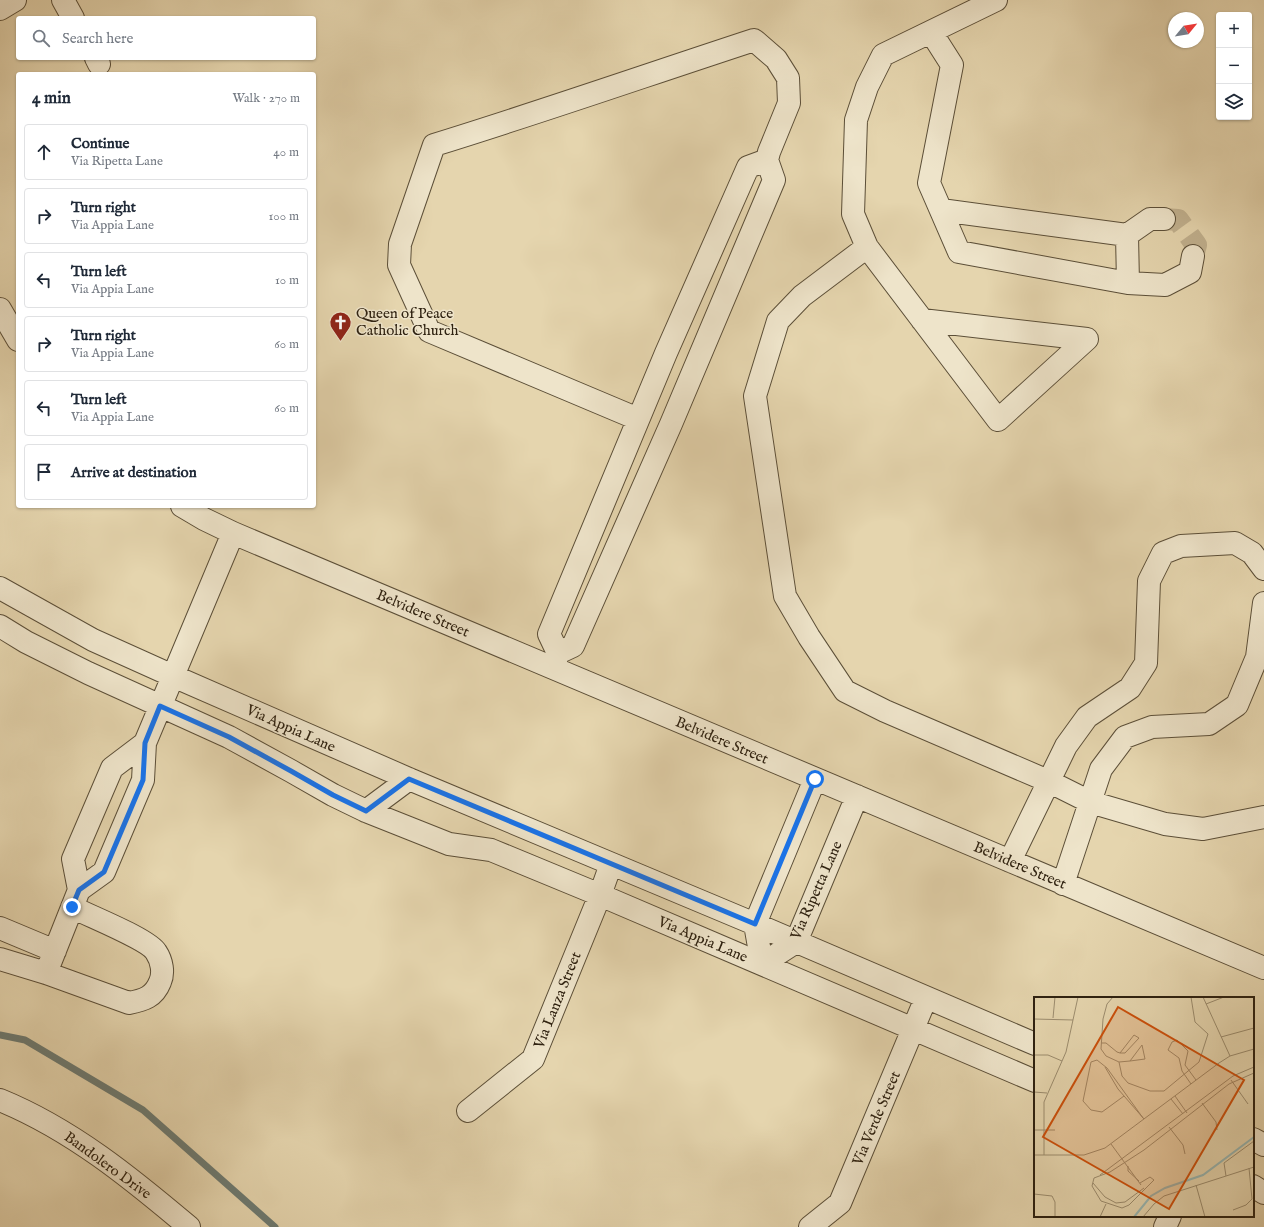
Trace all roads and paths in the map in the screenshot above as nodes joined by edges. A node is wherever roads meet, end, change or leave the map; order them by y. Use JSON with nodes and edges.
{"nodes":[{"id":1,"x":15,"y":0,"type":"edge"},
{"id":2,"x":63,"y":0,"type":"edge"},
{"id":3,"x":996,"y":0,"type":"edge"},
{"id":4,"x":0,"y":9,"type":"edge"},
{"id":5,"x":72,"y":16,"type":"edge"},
{"id":6,"x":931,"y":32,"type":"junction"},
{"id":7,"x":767,"y":160,"type":"junction"},
{"id":8,"x":941,"y":210,"type":"junction"},
{"id":9,"x":1164,"y":220,"type":"tunnel mouth"},
{"id":10,"x":1127,"y":236,"type":"junction"},
{"id":11,"x":867,"y":247,"type":"junction"},
{"id":12,"x":708,"y":256,"type":"junction"},
{"id":13,"x":1193,"y":256,"type":"tunnel mouth"},
{"id":14,"x":738,"y":265,"type":"junction"},
{"id":15,"x":1128,"y":283,"type":"junction"},
{"id":16,"x":0,"y":309,"type":"edge"},
{"id":17,"x":922,"y":320,"type":"junction"},
{"id":18,"x":16,"y":337,"type":"edge"},
{"id":19,"x":666,"y":353,"type":"junction"},
{"id":20,"x":696,"y":365,"type":"junction"},
{"id":21,"x":638,"y":419,"type":"junction"},
{"id":22,"x":185,"y":508,"type":"edge"},
{"id":23,"x":233,"y":533,"type":"junction"},
{"id":24,"x":1264,"y":569,"type":"edge"},
{"id":25,"x":0,"y":588,"type":"edge"},
{"id":26,"x":1264,"y":603,"type":"edge"},
{"id":27,"x":0,"y":626,"type":"edge"},
{"id":28,"x":555,"y":661,"type":"junction"},
{"id":29,"x":173,"y":676,"type":"junction"},
{"id":30,"x":160,"y":706,"type":"junction"},
{"id":31,"x":145,"y":743,"type":"junction"},
{"id":32,"x":409,"y":779,"type":"junction"},
{"id":33,"x":815,"y":779,"type":"junction"},
{"id":34,"x":1048,"y":781,"type":"junction"},
{"id":35,"x":857,"y":796,"type":"junction"},
{"id":36,"x":1090,"y":802,"type":"junction"},
{"id":37,"x":366,"y":811,"type":"junction"},
{"id":38,"x":1264,"y":817,"type":"edge"},
{"id":39,"x":1010,"y":861,"type":"junction"},
{"id":40,"x":610,"y":864,"type":"junction"},
{"id":41,"x":1063,"y":884,"type":"junction"},
{"id":42,"x":600,"y":895,"type":"junction"},
{"id":43,"x":76,"y":899,"type":"junction"},
{"id":44,"x":755,"y":924,"type":"junction"},
{"id":45,"x":0,"y":928,"type":"edge"},
{"id":46,"x":796,"y":942,"type":"junction"},
{"id":47,"x":54,"y":951,"type":"junction"},
{"id":48,"x":0,"y":959,"type":"edge"},
{"id":49,"x":762,"y":964,"type":"junction"},
{"id":50,"x":1264,"y":968,"type":"edge"},
{"id":51,"x":46,"y":973,"type":"junction"},
{"id":52,"x":926,"y":998,"type":"junction"},
{"id":53,"x":913,"y":1029,"type":"junction"},
{"id":54,"x":1034,"y":1044,"type":"edge"},
{"id":55,"x":1034,"y":1081,"type":"edge"},
{"id":56,"x":0,"y":1100,"type":"edge"},
{"id":57,"x":468,"y":1111,"type":"dead end"},
{"id":58,"x":1254,"y":1140,"type":"edge"},
{"id":59,"x":1264,"y":1145,"type":"edge"},
{"id":60,"x":1254,"y":1187,"type":"edge"},
{"id":61,"x":1264,"y":1193,"type":"edge"},
{"id":62,"x":1170,"y":1217,"type":"edge"},
{"id":63,"x":189,"y":1227,"type":"edge"},
{"id":64,"x":810,"y":1227,"type":"edge"},
{"id":65,"x":1166,"y":1227,"type":"edge"}],
"edges":[{"from":1,"to":4,"type":"street"},
{"from":2,"to":5,"type":"street"},
{"from":3,"to":6,"type":"street"},
{"from":6,"to":8,"type":"street"},
{"from":6,"to":11,"type":"street"},
{"from":7,"to":12,"type":"street"},
{"from":7,"to":14,"type":"street"},
{"from":7,"to":21,"type":"street"},
{"from":8,"to":10,"type":"street"},
{"from":8,"to":15,"type":"street"},
{"from":9,"to":10,"type":"street"},
{"from":10,"to":15,"type":"street"},
{"from":11,"to":17,"type":"street"},
{"from":11,"to":34,"type":"street"},
{"from":12,"to":14,"type":"street"},
{"from":12,"to":19,"type":"street"},
{"from":13,"to":15,"type":"street"},
{"from":14,"to":20,"type":"street"},
{"from":16,"to":18,"type":"street"},
{"from":17,"to":17,"type":"street"},
{"from":19,"to":20,"type":"street"},
{"from":19,"to":21,"type":"street"},
{"from":20,"to":28,"type":"street"},
{"from":21,"to":28,"type":"street"},
{"from":22,"to":23,"type":"street","name":"Belvidere Street"},
{"from":23,"to":28,"type":"street","name":"Belvidere Street"},
{"from":23,"to":29,"type":"street"},
{"from":24,"to":34,"type":"street"},
{"from":25,"to":29,"type":"street","name":"Via Appia Lane"},
{"from":26,"to":36,"type":"street"},
{"from":27,"to":30,"type":"street","name":"Via Appia Lane"},
{"from":28,"to":33,"type":"street","name":"Belvidere Street"},
{"from":29,"to":30,"type":"street"},
{"from":29,"to":32,"type":"street","name":"Via Appia Lane"},
{"from":30,"to":31,"type":"street"},
{"from":30,"to":37,"type":"street","name":"Via Appia Lane"},
{"from":31,"to":43,"type":"street"},
{"from":31,"to":43,"type":"street"},
{"from":32,"to":37,"type":"street"},
{"from":32,"to":40,"type":"street","name":"Via Appia Lane"},
{"from":33,"to":35,"type":"street","name":"Belvidere Street"},
{"from":33,"to":44,"type":"street"},
{"from":34,"to":36,"type":"street"},
{"from":34,"to":39,"type":"street"},
{"from":35,"to":39,"type":"street","name":"Belvidere Street"},
{"from":35,"to":46,"type":"street","name":"Via Ripetta Lane"},
{"from":36,"to":38,"type":"street"},
{"from":36,"to":41,"type":"street"},
{"from":37,"to":42,"type":"street","name":"Via Appia Lane"},
{"from":39,"to":41,"type":"street","name":"Belvidere Street"},
{"from":40,"to":42,"type":"street","name":"Via Lanza Street"},
{"from":40,"to":44,"type":"street","name":"Via Appia Lane"},
{"from":41,"to":50,"type":"street","name":"Belvidere Street"},
{"from":42,"to":49,"type":"street","name":"Via Appia Lane"},
{"from":42,"to":57,"type":"street","name":"Via Lanza Street"},
{"from":43,"to":47,"type":"street"},
{"from":43,"to":51,"type":"street"},
{"from":44,"to":46,"type":"street","name":"Via Appia Lane"},
{"from":44,"to":49,"type":"street"},
{"from":45,"to":47,"type":"street"},
{"from":46,"to":49,"type":"street","name":"Via Ripetta Lane"},
{"from":46,"to":52,"type":"street","name":"Via Appia Lane"},
{"from":47,"to":51,"type":"street"},
{"from":48,"to":51,"type":"street"},
{"from":49,"to":53,"type":"street","name":"Via Appia Lane"},
{"from":52,"to":53,"type":"street","name":"Via Verde Street"},
{"from":52,"to":54,"type":"street","name":"Via Appia Lane"},
{"from":53,"to":55,"type":"street","name":"Via Appia Lane"},
{"from":53,"to":64,"type":"street","name":"Via Verde Street"},
{"from":56,"to":63,"type":"street","name":"Bandolero Drive"},
{"from":58,"to":59,"type":"street"},
{"from":60,"to":61,"type":"street"},
{"from":62,"to":65,"type":"street"}]}
